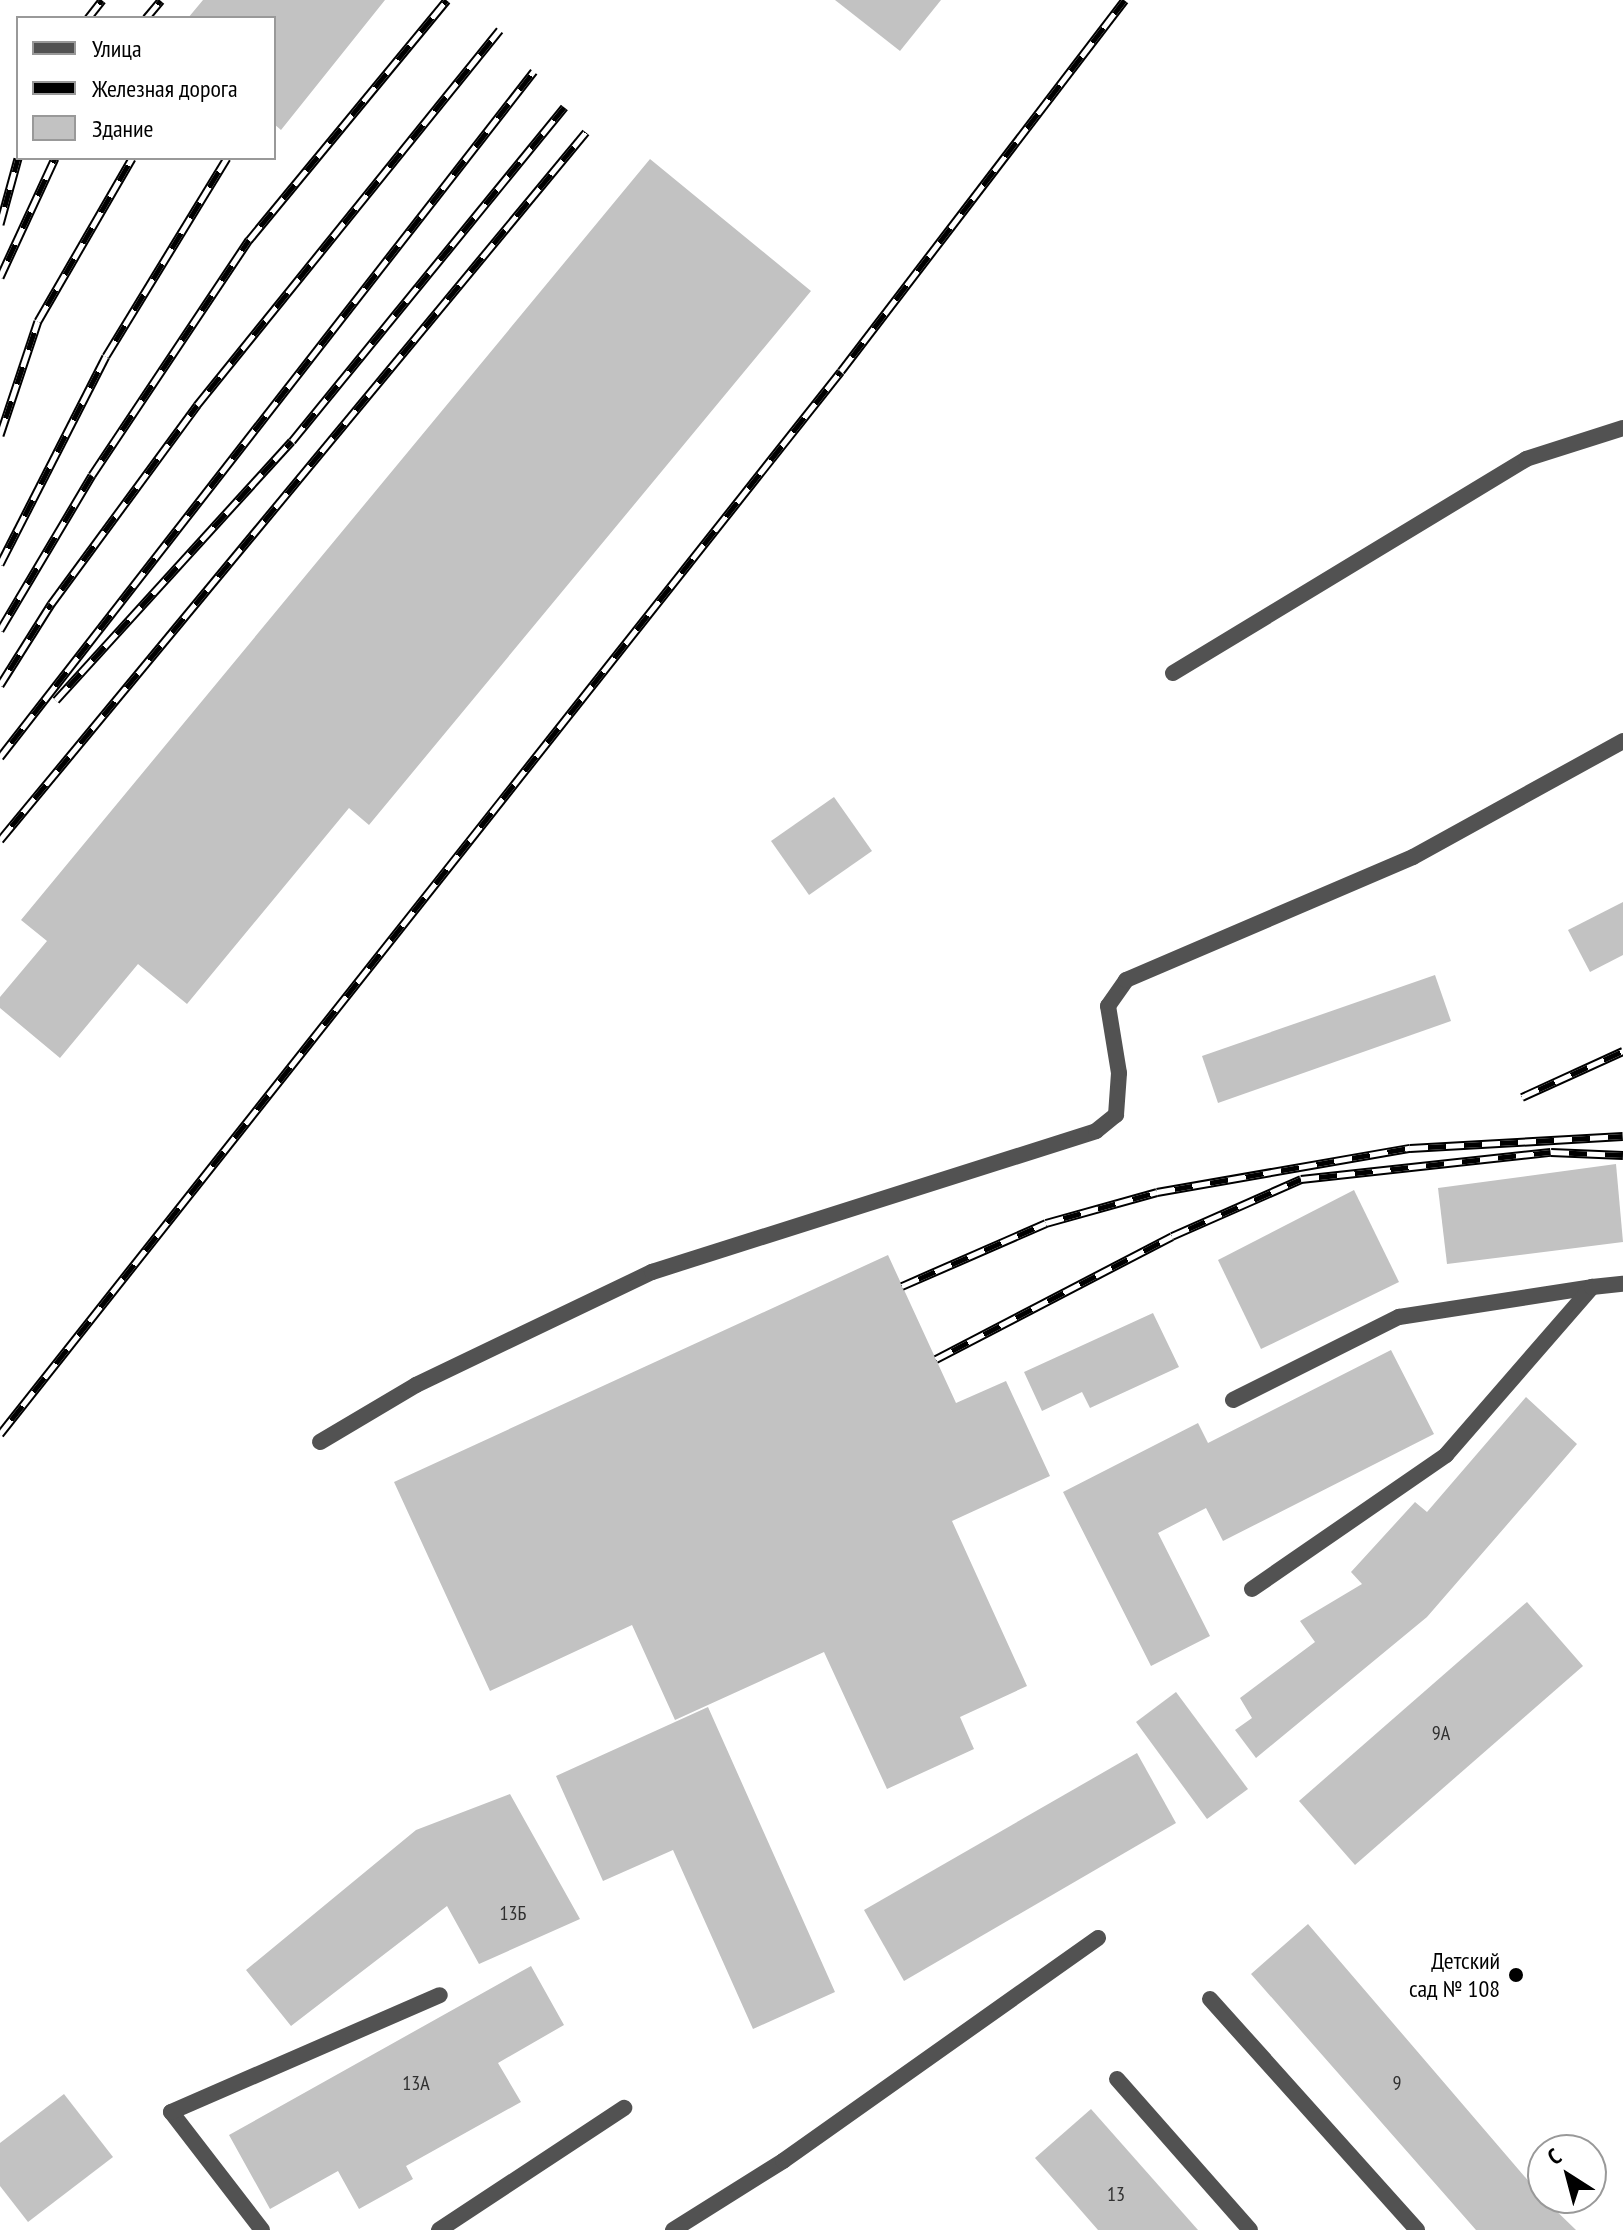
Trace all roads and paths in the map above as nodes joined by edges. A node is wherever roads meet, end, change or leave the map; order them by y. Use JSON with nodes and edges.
{"nodes":[{"id":1,"x":1623,"y":428,"type":"edge"},
{"id":2,"x":1173,"y":673,"type":"dead end"},
{"id":3,"x":1623,"y":741,"type":"edge"},
{"id":4,"x":1623,"y":1284,"type":"edge"},
{"id":5,"x":1592,"y":1287,"type":"junction"},
{"id":6,"x":1233,"y":1400,"type":"dead end"},
{"id":7,"x":320,"y":1442,"type":"dead end"},
{"id":8,"x":1252,"y":1589,"type":"dead end"},
{"id":9,"x":1098,"y":1938,"type":"dead end"},
{"id":10,"x":440,"y":1995,"type":"dead end"},
{"id":11,"x":1210,"y":1999,"type":"dead end"},
{"id":12,"x":1117,"y":2079,"type":"dead end"},
{"id":13,"x":624,"y":2108,"type":"dead end"},
{"id":14,"x":262,"y":2230,"type":"edge"},
{"id":15,"x":439,"y":2230,"type":"edge"},
{"id":16,"x":673,"y":2230,"type":"edge"},
{"id":17,"x":1250,"y":2230,"type":"edge"},
{"id":18,"x":1417,"y":2230,"type":"edge"}],
"edges":[{"from":1,"to":2,"type":"street"},
{"from":3,"to":7,"type":"street"},
{"from":4,"to":5,"type":"street"},
{"from":5,"to":6,"type":"street"},
{"from":5,"to":8,"type":"street"},
{"from":9,"to":16,"type":"street"},
{"from":10,"to":14,"type":"street"},
{"from":11,"to":18,"type":"street"},
{"from":12,"to":17,"type":"street"},
{"from":13,"to":15,"type":"street"}]}
